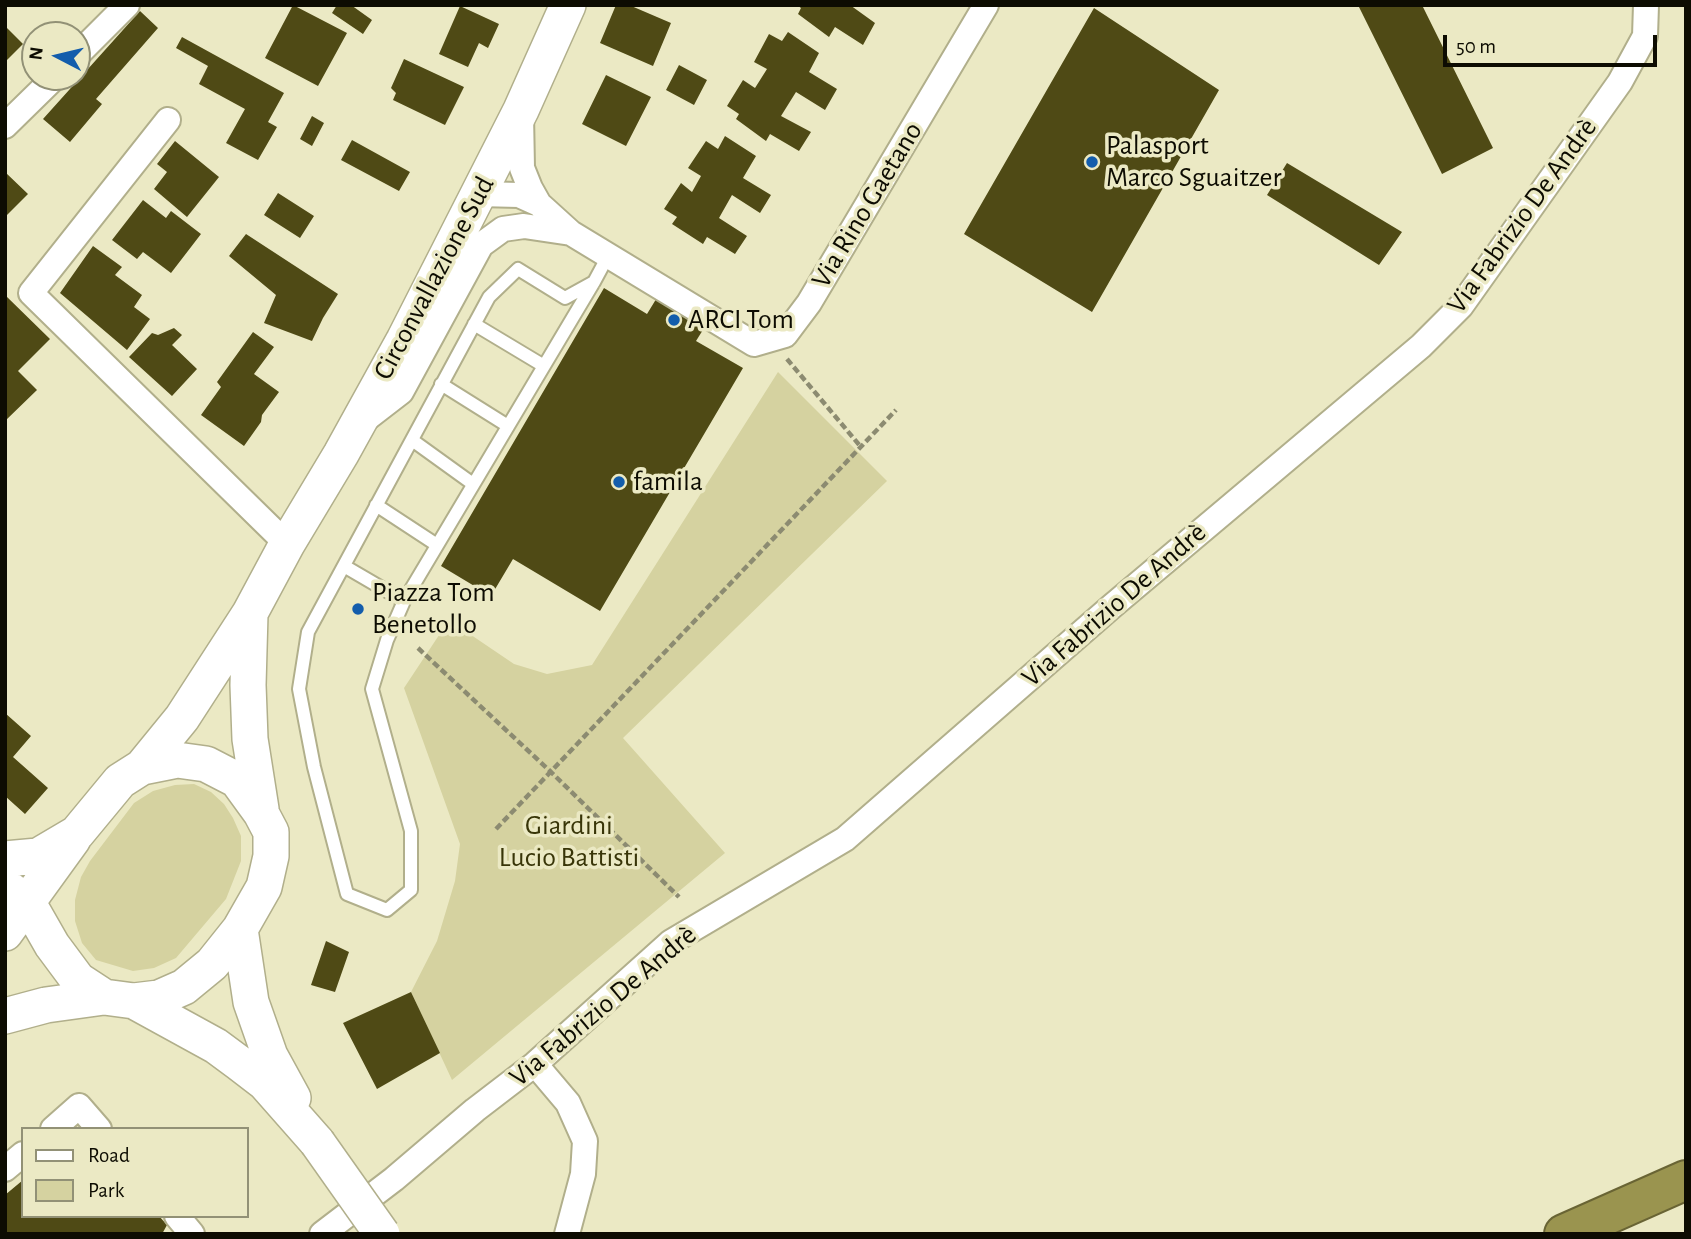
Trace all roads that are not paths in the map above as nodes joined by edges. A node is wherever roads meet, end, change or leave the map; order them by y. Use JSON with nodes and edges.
{"nodes":[{"id":1,"x":127,"y":5,"type":"edge"},
{"id":2,"x":568,"y":5,"type":"edge"},
{"id":3,"x":986,"y":5,"type":"edge"},
{"id":4,"x":1646,"y":5,"type":"edge"},
{"id":5,"x":91,"y":41,"type":"edge"},
{"id":6,"x":41,"y":91,"type":"edge"},
{"id":7,"x":521,"y":110,"type":"junction"},
{"id":8,"x":168,"y":120,"type":"dead end"},
{"id":9,"x":5,"y":126,"type":"edge"},
{"id":10,"x":478,"y":194,"type":"junction"},
{"id":11,"x":539,"y":204,"type":"junction"},
{"id":12,"x":571,"y":233,"type":"junction"},
{"id":13,"x":608,"y":256,"type":"junction"},
{"id":14,"x":594,"y":282,"type":"junction"},
{"id":15,"x":474,"y":324,"type":"junction"},
{"id":16,"x":544,"y":366,"type":"junction"},
{"id":17,"x":442,"y":384,"type":"junction"},
{"id":18,"x":508,"y":426,"type":"junction"},
{"id":19,"x":355,"y":427,"type":"junction"},
{"id":20,"x":412,"y":440,"type":"junction"},
{"id":21,"x":473,"y":484,"type":"junction"},
{"id":22,"x":376,"y":505,"type":"junction"},
{"id":23,"x":287,"y":544,"type":"junction"},
{"id":24,"x":437,"y":545,"type":"junction"},
{"id":25,"x":344,"y":566,"type":"junction"},
{"id":26,"x":404,"y":601,"type":"junction"},
{"id":27,"x":250,"y":614,"type":"junction"},
{"id":28,"x":142,"y":767,"type":"junction"},
{"id":29,"x":261,"y":813,"type":"junction"},
{"id":30,"x":78,"y":833,"type":"junction"},
{"id":31,"x":5,"y":859,"type":"edge"},
{"id":32,"x":17,"y":895,"type":"edge"},
{"id":33,"x":240,"y":929,"type":"junction"},
{"id":34,"x":5,"y":933,"type":"edge"},
{"id":35,"x":119,"y":999,"type":"junction"},
{"id":36,"x":5,"y":1016,"type":"edge"},
{"id":37,"x":535,"y":1064,"type":"junction"},
{"id":38,"x":55,"y":1127,"type":"edge"},
{"id":39,"x":97,"y":1127,"type":"edge"},
{"id":40,"x":317,"y":1142,"type":"junction"},
{"id":41,"x":21,"y":1156,"type":"edge"},
{"id":42,"x":5,"y":1169,"type":"edge"},
{"id":43,"x":1686,"y":1180,"type":"edge"},
{"id":44,"x":179,"y":1218,"type":"edge"},
{"id":45,"x":192,"y":1234,"type":"edge"},
{"id":46,"x":322,"y":1234,"type":"edge"},
{"id":47,"x":382,"y":1234,"type":"edge"},
{"id":48,"x":567,"y":1234,"type":"edge"},
{"id":49,"x":1564,"y":1234,"type":"edge"}],
"edges":[{"from":1,"to":5,"type":"street"},
{"from":2,"to":7,"type":"main road","name":"Circonvallazione Sud"},
{"from":3,"to":13,"type":"street","name":"Via Rino Gaetano"},
{"from":4,"to":37,"type":"street","name":"Via Fabrizio De Andrè"},
{"from":6,"to":9,"type":"street"},
{"from":7,"to":10,"type":"main road","name":"Circonvallazione Sud"},
{"from":7,"to":11,"type":"street"},
{"from":8,"to":23,"type":"street"},
{"from":10,"to":11,"type":"street"},
{"from":10,"to":19,"type":"main road","name":"Circonvallazione Sud"},
{"from":11,"to":12,"type":"street"},
{"from":12,"to":13,"type":"street"},
{"from":12,"to":19,"type":"street"},
{"from":13,"to":14,"type":"lane"},
{"from":14,"to":15,"type":"lane"},
{"from":14,"to":16,"type":"lane"},
{"from":15,"to":16,"type":"lane"},
{"from":15,"to":17,"type":"lane"},
{"from":16,"to":18,"type":"lane"},
{"from":17,"to":18,"type":"lane"},
{"from":17,"to":20,"type":"lane"},
{"from":18,"to":21,"type":"lane"},
{"from":19,"to":23,"type":"main road","name":"Circonvallazione Sud"},
{"from":20,"to":21,"type":"lane"},
{"from":20,"to":22,"type":"lane"},
{"from":21,"to":24,"type":"lane"},
{"from":22,"to":24,"type":"lane"},
{"from":22,"to":25,"type":"lane"},
{"from":23,"to":27,"type":"main road","name":"Circonvallazione Sud"},
{"from":24,"to":26,"type":"lane"},
{"from":25,"to":26,"type":"lane"},
{"from":25,"to":26,"type":"lane"},
{"from":27,"to":28,"type":"main road","name":"Circonvallazione Sud"},
{"from":27,"to":29,"type":"main road","name":"Circonvallazione Sud"},
{"from":28,"to":29,"type":"main road","name":"Circonvallazione Sud"},
{"from":28,"to":30,"type":"main road","name":"Circonvallazione Sud"},
{"from":29,"to":33,"type":"main road","name":"Circonvallazione Sud"},
{"from":30,"to":31,"type":"main road","name":"Circonvallazione Sud"},
{"from":30,"to":32,"type":"main road"},
{"from":32,"to":34,"type":"main road"},
{"from":32,"to":35,"type":"main road"},
{"from":33,"to":35,"type":"main road","name":"Circonvallazione Sud"},
{"from":33,"to":40,"type":"main road"},
{"from":35,"to":36,"type":"main road","name":"Circonvallazione Sud"},
{"from":35,"to":40,"type":"main road"},
{"from":37,"to":46,"type":"street","name":"Via Fabrizio De Andrè"},
{"from":37,"to":48,"type":"street"},
{"from":38,"to":39,"type":"street"},
{"from":40,"to":47,"type":"main road","bridge":true},
{"from":41,"to":42,"type":"street"},
{"from":43,"to":49,"type":"highway"},
{"from":44,"to":45,"type":"street"}]}
